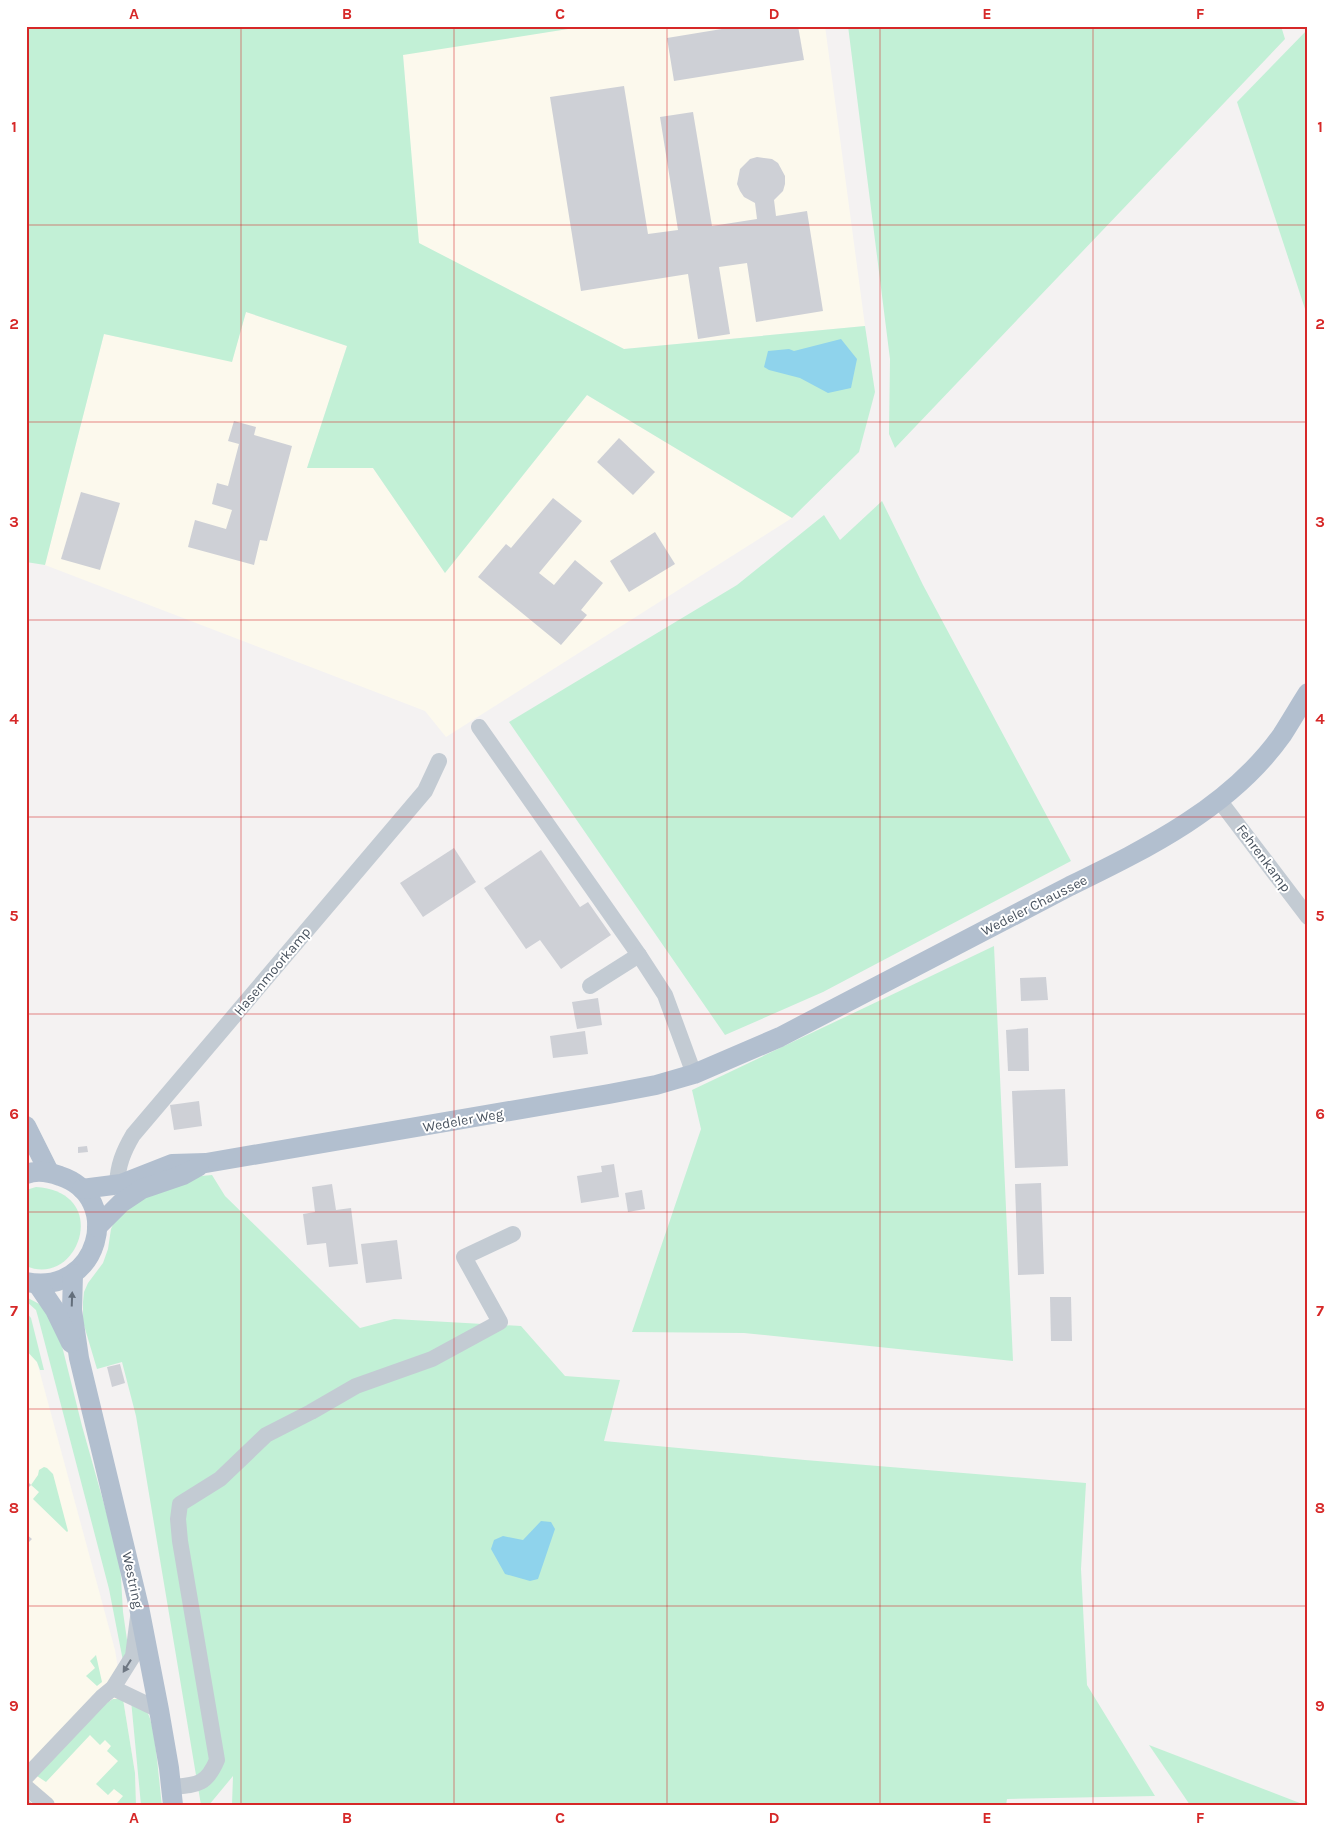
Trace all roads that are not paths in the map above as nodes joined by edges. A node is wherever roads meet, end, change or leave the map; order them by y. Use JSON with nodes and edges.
{"nodes":[{"id":1,"x":1308,"y":693,"type":"edge"},
{"id":2,"x":479,"y":727,"type":"dead end"},
{"id":3,"x":439,"y":761,"type":"dead end"},
{"id":4,"x":1219,"y":800,"type":"junction"},
{"id":5,"x":1308,"y":917,"type":"edge"},
{"id":6,"x":639,"y":955,"type":"junction"},
{"id":7,"x":590,"y":986,"type":"dead end"},
{"id":8,"x":718,"y":1065,"type":"joint"},
{"id":9,"x":694,"y":1074,"type":"junction"},
{"id":10,"x":26,"y":1126,"type":"edge"},
{"id":11,"x":206,"y":1163,"type":"junction"},
{"id":12,"x":49,"y":1172,"type":"junction"},
{"id":13,"x":26,"y":1174,"type":"edge"},
{"id":14,"x":117,"y":1184,"type":"junction"},
{"id":15,"x":82,"y":1189,"type":"junction"},
{"id":16,"x":97,"y":1227,"type":"junction"},
{"id":17,"x":513,"y":1234,"type":"dead end"},
{"id":18,"x":73,"y":1274,"type":"junction"},
{"id":19,"x":32,"y":1284,"type":"edge"},
{"id":20,"x":79,"y":1358,"type":"junction"},
{"id":21,"x":139,"y":1607,"type":"junction"},
{"id":22,"x":113,"y":1688,"type":"junction"},
{"id":23,"x":159,"y":1710,"type":"junction"},
{"id":24,"x":26,"y":1777,"type":"edge"},
{"id":25,"x":26,"y":1787,"type":"edge"},
{"id":26,"x":172,"y":1796,"type":"edge"},
{"id":27,"x":47,"y":1805,"type":"edge"}],
"edges":[{"from":1,"to":4,"type":"main road","name":"Wedeler Chaussee"},
{"from":2,"to":6,"type":"street"},
{"from":3,"to":14,"type":"street","name":"Hasenmoorkamp"},
{"from":4,"to":5,"type":"street","name":"Fehrenkamp"},
{"from":4,"to":8,"type":"main road","name":"Wedeler Chaussee"},
{"from":6,"to":7,"type":"street"},
{"from":6,"to":9,"type":"street"},
{"from":8,"to":9,"type":"main road","name":"Wedeler Weg"},
{"from":9,"to":11,"type":"main road","name":"Wedeler Weg"},
{"from":10,"to":12,"type":"main road"},
{"from":11,"to":14,"type":"main road","name":"Wedeler Weg"},
{"from":11,"to":16,"type":"main road","name":"Wedeler Weg"},
{"from":12,"to":13,"type":"main road"},
{"from":12,"to":15,"type":"main road"},
{"from":14,"to":15,"type":"main road","name":"Wedeler Weg"},
{"from":15,"to":16,"type":"main road"},
{"from":16,"to":18,"type":"main road"},
{"from":17,"to":26,"type":"street"},
{"from":18,"to":19,"type":"main road"},
{"from":20,"to":18,"type":"main road","name":"Westring","one_way":true},
{"from":19,"to":20,"type":"main road","name":"Westring"},
{"from":20,"to":21,"type":"main road","name":"Westring"},
{"from":21,"to":22,"type":"street","one_way":true},
{"from":21,"to":23,"type":"main road","name":"Westring"},
{"from":22,"to":23,"type":"street"},
{"from":22,"to":24,"type":"street"},
{"from":23,"to":26,"type":"main road","name":"Westring"},
{"from":25,"to":27,"type":"street"}]}
